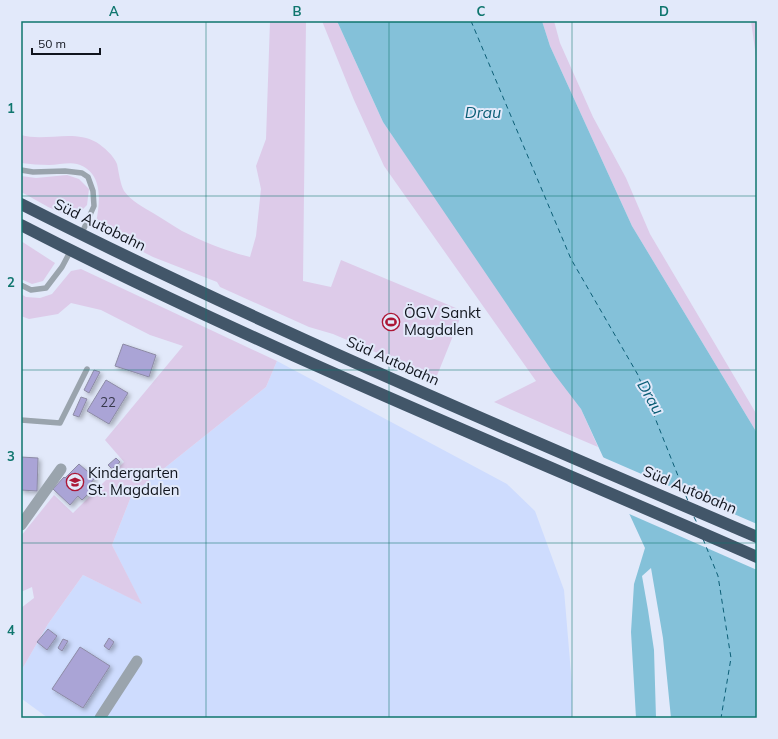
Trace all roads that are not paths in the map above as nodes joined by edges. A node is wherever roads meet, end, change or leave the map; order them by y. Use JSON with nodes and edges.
{"nodes":[{"id":1,"x":21,"y":170,"type":"edge"},
{"id":2,"x":21,"y":204,"type":"edge"},
{"id":3,"x":21,"y":225,"type":"edge"},
{"id":4,"x":81,"y":234,"type":"junction"},
{"id":5,"x":71,"y":250,"type":"junction"},
{"id":6,"x":21,"y":286,"type":"edge"},
{"id":7,"x":87,"y":369,"type":"dead end"},
{"id":8,"x":21,"y":420,"type":"edge"},
{"id":9,"x":61,"y":469,"type":"dead end"},
{"id":10,"x":21,"y":525,"type":"edge"},
{"id":11,"x":757,"y":537,"type":"edge"},
{"id":12,"x":757,"y":556,"type":"edge"},
{"id":13,"x":137,"y":661,"type":"dead end"},
{"id":14,"x":100,"y":718,"type":"edge"}],
"edges":[{"from":1,"to":4,"type":"lane"},
{"from":2,"to":4,"type":"highway","name":"Süd Autobahn"},
{"from":3,"to":5,"type":"highway"},
{"from":4,"to":11,"type":"highway","name":"Süd Autobahn"},
{"from":5,"to":6,"type":"lane"},
{"from":5,"to":12,"type":"highway"},
{"from":7,"to":8,"type":"lane"},
{"from":9,"to":10,"type":"street"},
{"from":13,"to":14,"type":"street"}]}
